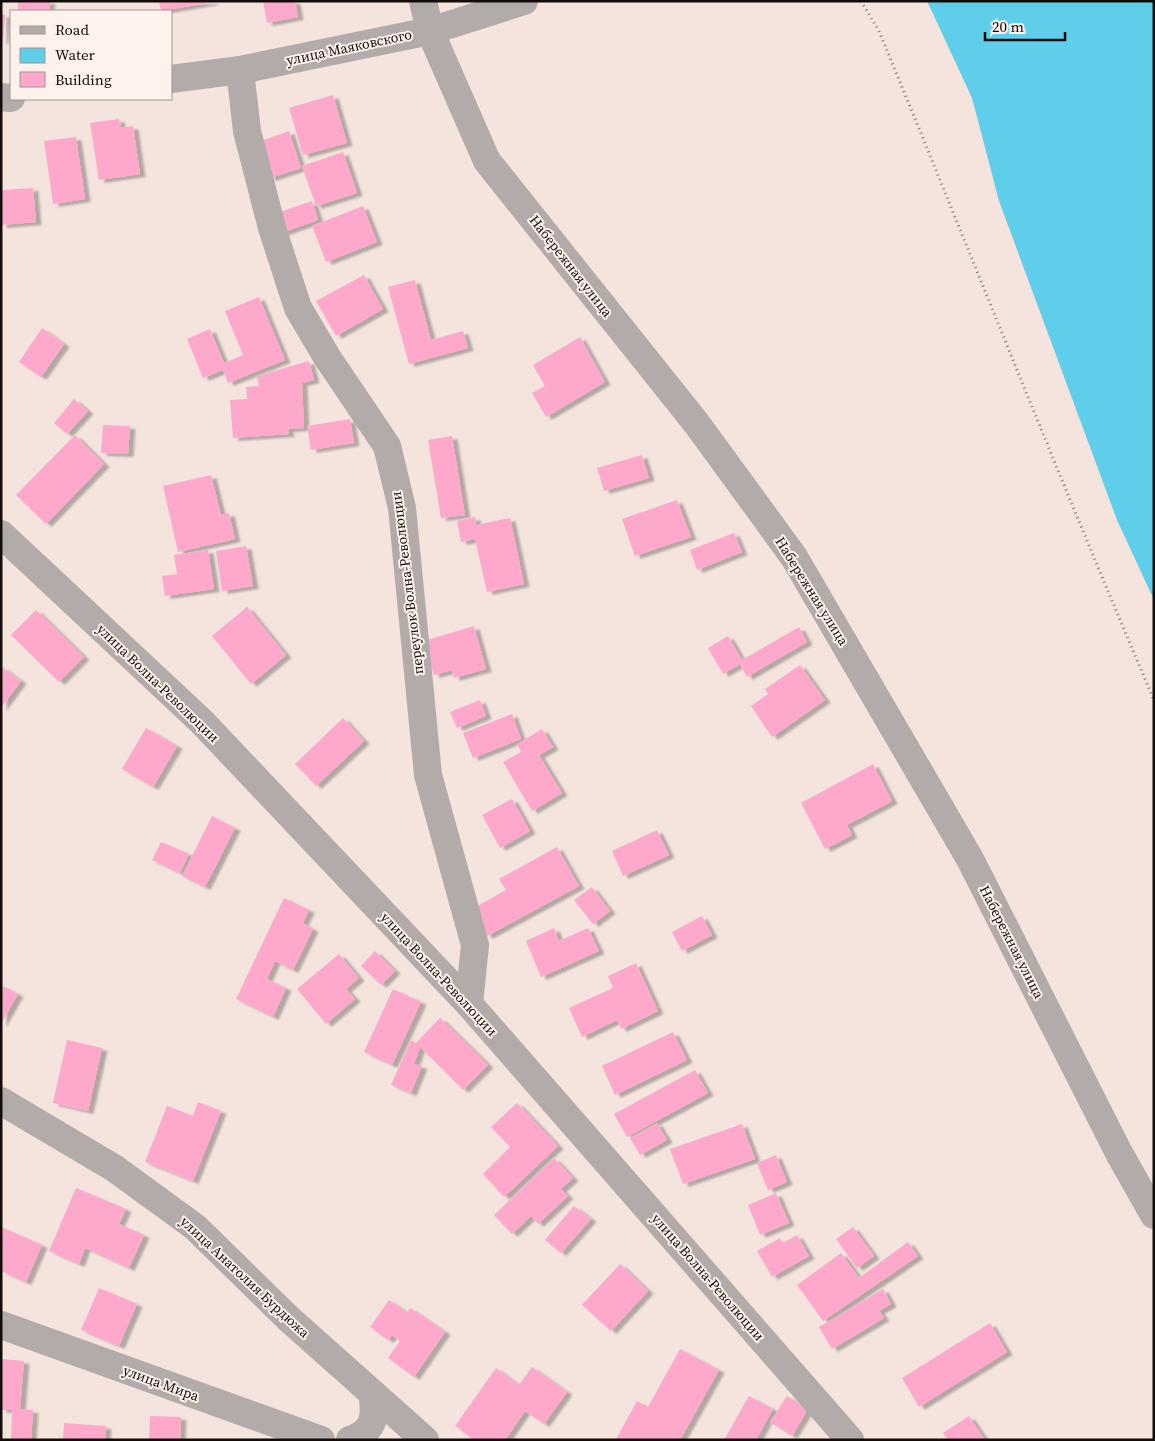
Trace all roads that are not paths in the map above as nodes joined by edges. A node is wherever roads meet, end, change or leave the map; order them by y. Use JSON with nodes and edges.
{"nodes":[{"id":1,"x":422,"y":1,"type":"edge"},
{"id":2,"x":524,"y":1,"type":"edge"},
{"id":3,"x":430,"y":30,"type":"junction"},
{"id":4,"x":240,"y":70,"type":"junction"},
{"id":5,"x":172,"y":79,"type":"edge"},
{"id":6,"x":1,"y":534,"type":"edge"},
{"id":7,"x":469,"y":1004,"type":"junction"},
{"id":8,"x":1,"y":1101,"type":"edge"},
{"id":9,"x":1154,"y":1215,"type":"edge"},
{"id":10,"x":1,"y":1326,"type":"edge"},
{"id":11,"x":372,"y":1393,"type":"junction"},
{"id":12,"x":321,"y":1440,"type":"edge"},
{"id":13,"x":350,"y":1440,"type":"edge"},
{"id":14,"x":425,"y":1440,"type":"edge"},
{"id":15,"x":850,"y":1440,"type":"edge"}],
"edges":[{"from":1,"to":3,"type":"street","name":"Набережная улица"},
{"from":2,"to":3,"type":"street","name":"улица Маяковского"},
{"from":3,"to":4,"type":"street","name":"улица Маяковского"},
{"from":3,"to":9,"type":"street","name":"Набережная улица"},
{"from":4,"to":5,"type":"street","name":"улица Маяковского"},
{"from":4,"to":7,"type":"street","name":"переулок Волна-Революции"},
{"from":6,"to":7,"type":"street","name":"улица Волна-Революции"},
{"from":7,"to":15,"type":"street","name":"улица Волна-Революции"},
{"from":8,"to":11,"type":"street","name":"улица Анатолия Бурдюжа"},
{"from":10,"to":12,"type":"street","name":"улица Мира"},
{"from":11,"to":13,"type":"street"},
{"from":11,"to":14,"type":"street","name":"улица Анатолия Бурдюжа"}]}
